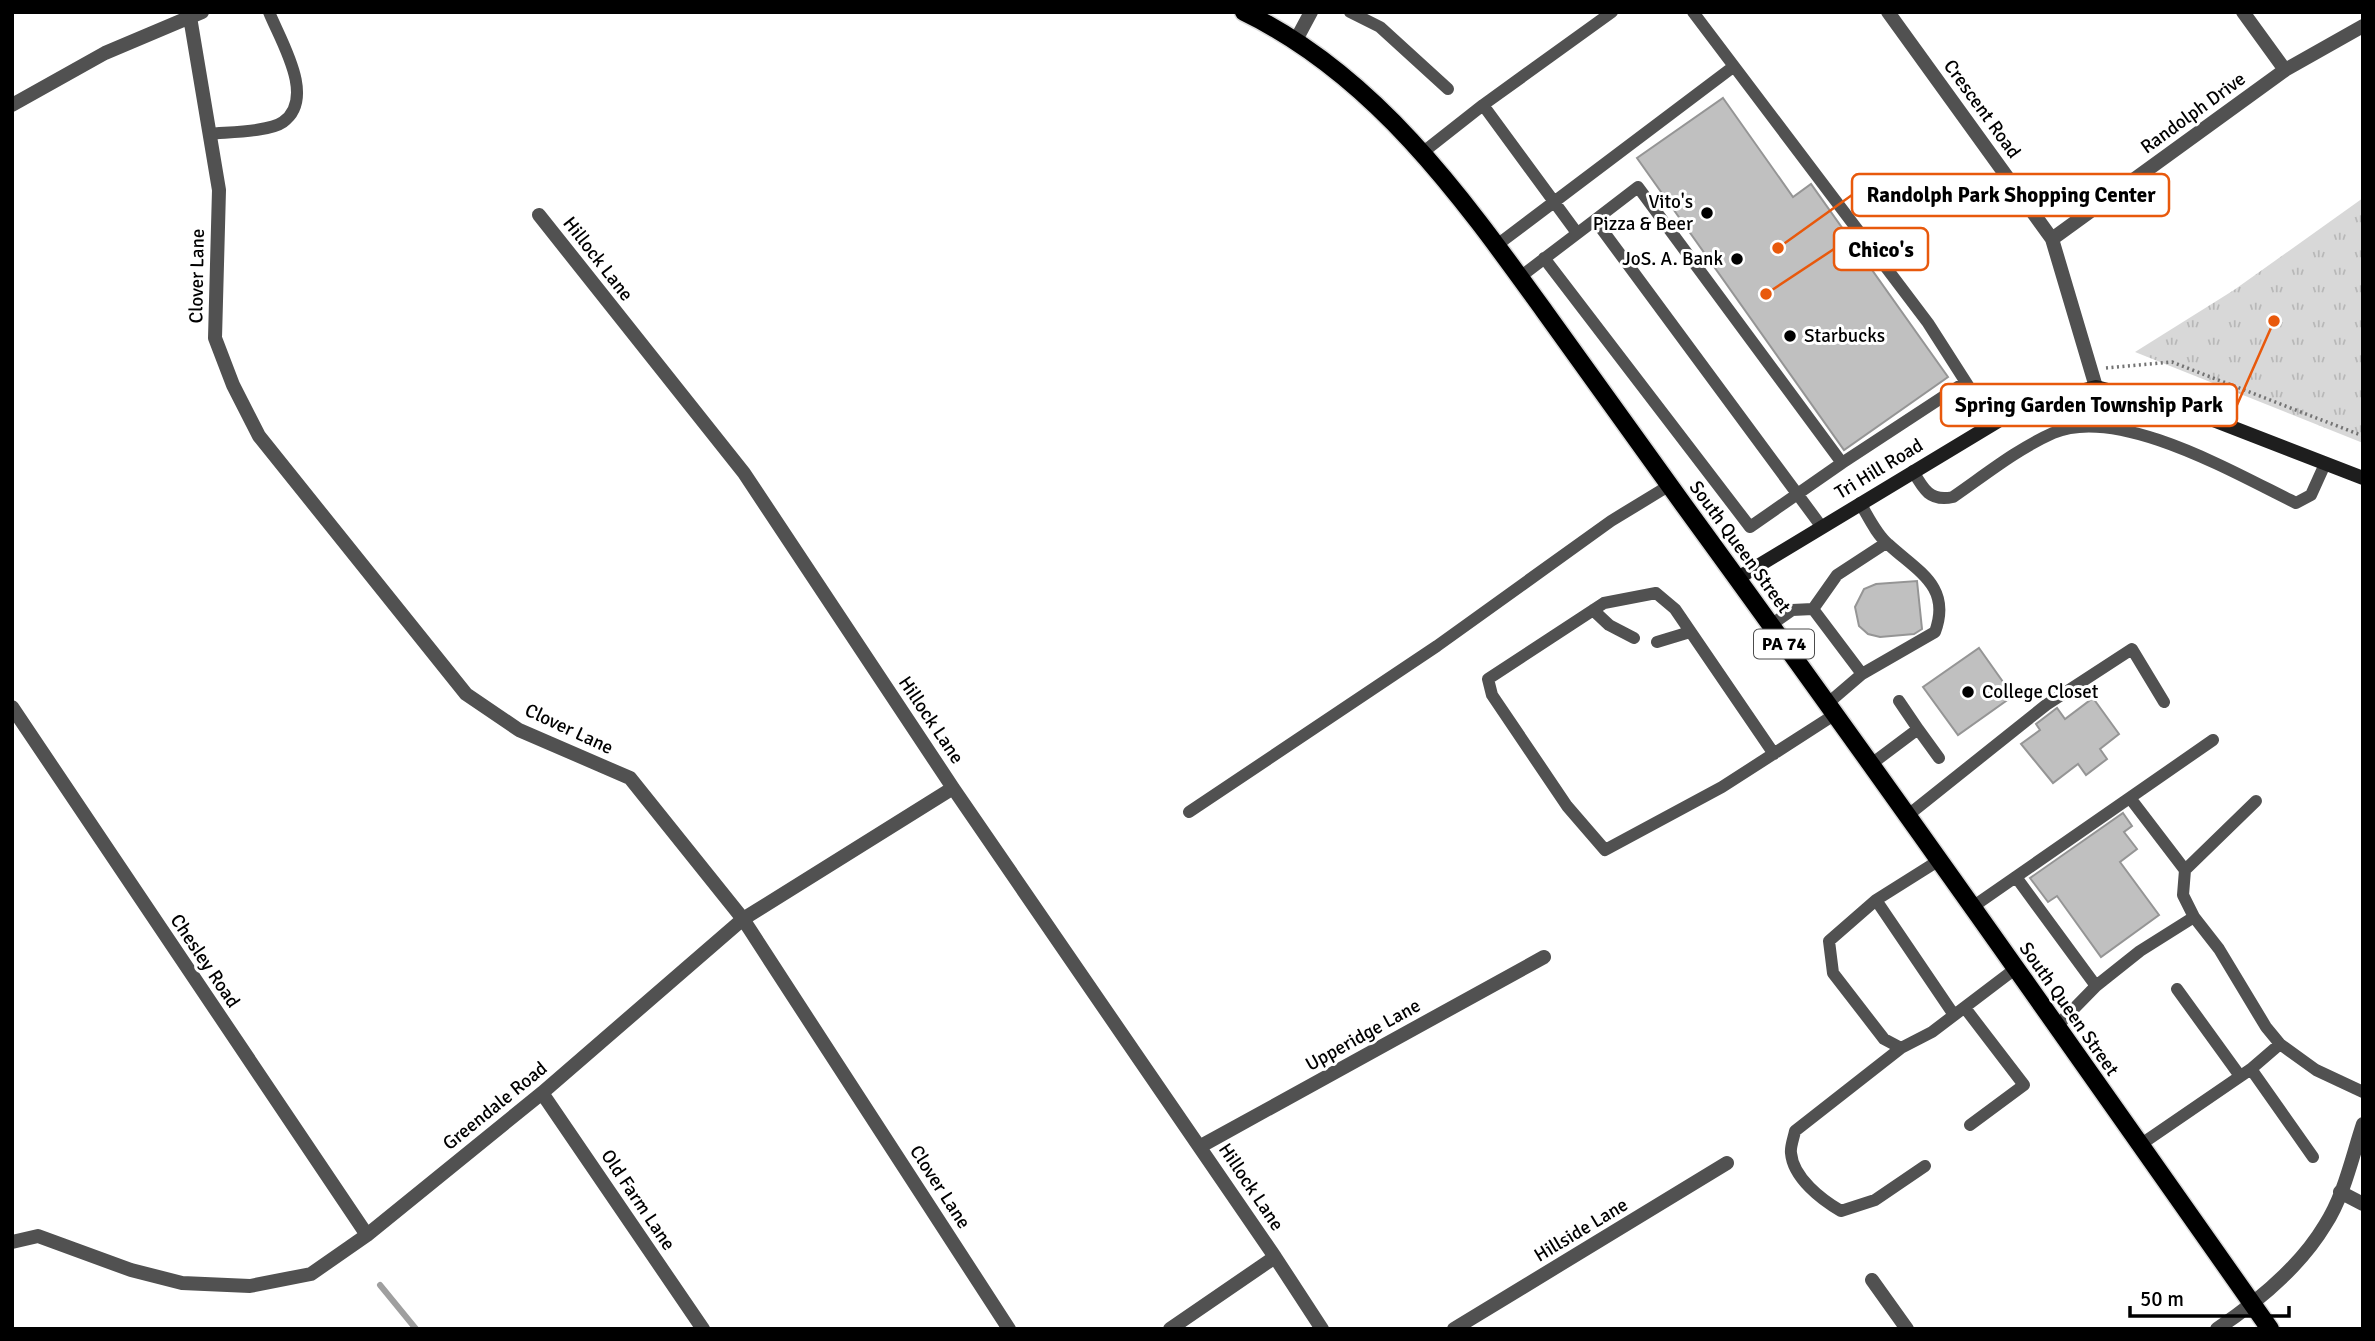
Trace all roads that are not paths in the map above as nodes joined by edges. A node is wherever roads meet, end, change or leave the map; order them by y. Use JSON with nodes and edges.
{"nodes":[{"id":1,"x":269,"y":12,"type":"edge"},
{"id":2,"x":1244,"y":12,"type":"edge"},
{"id":3,"x":1311,"y":12,"type":"edge"},
{"id":4,"x":1350,"y":12,"type":"edge"},
{"id":5,"x":1612,"y":12,"type":"edge"},
{"id":6,"x":1693,"y":12,"type":"edge"},
{"id":7,"x":1888,"y":12,"type":"edge"},
{"id":8,"x":2243,"y":12,"type":"edge"},
{"id":9,"x":196,"y":15,"type":"edge"},
{"id":10,"x":2363,"y":26,"type":"edge"},
{"id":11,"x":1296,"y":40,"type":"junction"},
{"id":12,"x":1733,"y":67,"type":"junction"},
{"id":13,"x":2285,"y":70,"type":"junction"},
{"id":14,"x":1448,"y":89,"type":"dead end"},
{"id":15,"x":12,"y":104,"type":"edge"},
{"id":16,"x":1483,"y":106,"type":"junction"},
{"id":17,"x":209,"y":134,"type":"junction"},
{"id":18,"x":1423,"y":153,"type":"junction"},
{"id":19,"x":1555,"y":201,"type":"junction"},
{"id":20,"x":539,"y":215,"type":"dead end"},
{"id":21,"x":1595,"y":220,"type":"junction"},
{"id":22,"x":1577,"y":233,"type":"junction"},
{"id":23,"x":2052,"y":239,"type":"junction"},
{"id":24,"x":1497,"y":245,"type":"junction"},
{"id":25,"x":1544,"y":258,"type":"junction"},
{"id":26,"x":1520,"y":277,"type":"junction"},
{"id":27,"x":1964,"y":383,"type":"junction"},
{"id":28,"x":2096,"y":387,"type":"junction"},
{"id":29,"x":1992,"y":423,"type":"junction"},
{"id":30,"x":1842,"y":463,"type":"junction"},
{"id":31,"x":2325,"y":464,"type":"junction"},
{"id":32,"x":1913,"y":471,"type":"junction"},
{"id":33,"x":2363,"y":478,"type":"edge"},
{"id":34,"x":1670,"y":485,"type":"junction"},
{"id":35,"x":1797,"y":494,"type":"junction"},
{"id":36,"x":1860,"y":503,"type":"junction"},
{"id":37,"x":1821,"y":526,"type":"junction"},
{"id":38,"x":1886,"y":542,"type":"junction"},
{"id":39,"x":1738,"y":578,"type":"junction"},
{"id":40,"x":1812,"y":609,"type":"junction"},
{"id":41,"x":1593,"y":610,"type":"junction"},
{"id":42,"x":1771,"y":625,"type":"junction"},
{"id":43,"x":1690,"y":632,"type":"junction"},
{"id":44,"x":1634,"y":638,"type":"dead end"},
{"id":45,"x":1657,"y":642,"type":"dead end"},
{"id":46,"x":1862,"y":674,"type":"junction"},
{"id":47,"x":1899,"y":701,"type":"dead end"},
{"id":48,"x":2164,"y":702,"type":"dead end"},
{"id":49,"x":12,"y":707,"type":"edge"},
{"id":50,"x":1830,"y":710,"type":"junction"},
{"id":51,"x":1918,"y":729,"type":"junction"},
{"id":52,"x":2213,"y":740,"type":"dead end"},
{"id":53,"x":1774,"y":754,"type":"junction"},
{"id":54,"x":1939,"y":758,"type":"dead end"},
{"id":55,"x":1870,"y":765,"type":"junction"},
{"id":56,"x":953,"y":788,"type":"junction"},
{"id":57,"x":2130,"y":798,"type":"junction"},
{"id":58,"x":2256,"y":801,"type":"dead end"},
{"id":59,"x":1189,"y":812,"type":"dead end"},
{"id":60,"x":1907,"y":816,"type":"junction"},
{"id":61,"x":1938,"y":861,"type":"junction"},
{"id":62,"x":2185,"y":870,"type":"junction"},
{"id":63,"x":2016,"y":877,"type":"junction"},
{"id":64,"x":1876,"y":900,"type":"junction"},
{"id":65,"x":1971,"y":908,"type":"junction"},
{"id":66,"x":2194,"y":917,"type":"junction"},
{"id":67,"x":743,"y":919,"type":"junction"},
{"id":68,"x":1544,"y":957,"type":"dead end"},
{"id":69,"x":2015,"y":969,"type":"junction"},
{"id":70,"x":2096,"y":986,"type":"junction"},
{"id":71,"x":2177,"y":989,"type":"dead end"},
{"id":72,"x":1960,"y":1011,"type":"junction"},
{"id":73,"x":2056,"y":1027,"type":"junction"},
{"id":74,"x":2280,"y":1044,"type":"junction"},
{"id":75,"x":1901,"y":1048,"type":"junction"},
{"id":76,"x":2245,"y":1072,"type":"junction"},
{"id":77,"x":2363,"y":1092,"type":"edge"},
{"id":78,"x":542,"y":1093,"type":"junction"},
{"id":79,"x":2363,"y":1124,"type":"edge"},
{"id":80,"x":1970,"y":1125,"type":"dead end"},
{"id":81,"x":2140,"y":1145,"type":"junction"},
{"id":82,"x":1201,"y":1146,"type":"junction"},
{"id":83,"x":2313,"y":1157,"type":"dead end"},
{"id":84,"x":1727,"y":1163,"type":"dead end"},
{"id":85,"x":1925,"y":1166,"type":"dead end"},
{"id":86,"x":2340,"y":1192,"type":"junction"},
{"id":87,"x":2363,"y":1204,"type":"edge"},
{"id":88,"x":367,"y":1236,"type":"junction"},
{"id":89,"x":12,"y":1242,"type":"edge"},
{"id":90,"x":1275,"y":1257,"type":"junction"},
{"id":91,"x":1872,"y":1280,"type":"dead end"},
{"id":92,"x":2253,"y":1305,"type":"junction"},
{"id":93,"x":703,"y":1329,"type":"edge"},
{"id":94,"x":1009,"y":1329,"type":"edge"},
{"id":95,"x":1170,"y":1329,"type":"edge"},
{"id":96,"x":1322,"y":1329,"type":"edge"},
{"id":97,"x":1454,"y":1329,"type":"edge"},
{"id":98,"x":1907,"y":1329,"type":"edge"},
{"id":99,"x":2217,"y":1329,"type":"edge"},
{"id":100,"x":2270,"y":1329,"type":"edge"}],
"edges":[{"from":1,"to":17,"type":"lane"},
{"from":2,"to":11,"type":"main road","name":"South Queen Street","number":"PA 74"},
{"from":3,"to":11,"type":"street"},
{"from":4,"to":14,"type":"lane"},
{"from":5,"to":16,"type":"lane"},
{"from":6,"to":12,"type":"lane"},
{"from":7,"to":23,"type":"street","name":"Crescent Road"},
{"from":8,"to":13,"type":"street"},
{"from":9,"to":15,"type":"street"},
{"from":9,"to":17,"type":"street","name":"Clover Lane"},
{"from":10,"to":13,"type":"street","name":"Randolph Drive"},
{"from":11,"to":18,"type":"main road","name":"South Queen Street","number":"PA 74"},
{"from":12,"to":19,"type":"lane"},
{"from":12,"to":27,"type":"lane"},
{"from":13,"to":23,"type":"street","name":"Randolph Drive"},
{"from":16,"to":18,"type":"lane"},
{"from":16,"to":19,"type":"lane"},
{"from":17,"to":67,"type":"street","name":"Clover Lane"},
{"from":18,"to":24,"type":"main road","name":"South Queen Street","number":"PA 74"},
{"from":19,"to":22,"type":"lane"},
{"from":19,"to":24,"type":"lane"},
{"from":20,"to":56,"type":"street","name":"Hillock Lane"},
{"from":21,"to":22,"type":"lane"},
{"from":21,"to":30,"type":"lane"},
{"from":21,"to":35,"type":"lane"},
{"from":22,"to":25,"type":"lane"},
{"from":23,"to":28,"type":"street","name":"Crescent Road"},
{"from":24,"to":26,"type":"main road","name":"South Queen Street","number":"PA 74"},
{"from":25,"to":26,"type":"lane"},
{"from":25,"to":35,"type":"lane"},
{"from":26,"to":34,"type":"main road","name":"South Queen Street","number":"PA 74"},
{"from":27,"to":29,"type":"lane"},
{"from":27,"to":30,"type":"lane"},
{"from":28,"to":29,"type":"street","name":"Tri Hill Road"},
{"from":28,"to":31,"type":"street","name":"Tri Hill Road"},
{"from":29,"to":32,"type":"street","name":"Tri Hill Road"},
{"from":30,"to":35,"type":"lane"},
{"from":31,"to":32,"type":"lane"},
{"from":31,"to":33,"type":"street","name":"Tri Hill Road"},
{"from":32,"to":36,"type":"street","name":"Tri Hill Road"},
{"from":34,"to":39,"type":"main road","name":"South Queen Street","number":"PA 74"},
{"from":34,"to":59,"type":"lane"},
{"from":35,"to":37,"type":"lane"},
{"from":36,"to":37,"type":"street","name":"Tri Hill Road"},
{"from":36,"to":38,"type":"lane"},
{"from":37,"to":39,"type":"street","name":"Tri Hill Road"},
{"from":38,"to":40,"type":"lane"},
{"from":38,"to":46,"type":"lane"},
{"from":39,"to":42,"type":"main road","name":"South Queen Street","number":"PA 74"},
{"from":40,"to":42,"type":"lane"},
{"from":40,"to":46,"type":"lane"},
{"from":41,"to":43,"type":"lane"},
{"from":41,"to":44,"type":"lane"},
{"from":41,"to":53,"type":"lane"},
{"from":42,"to":50,"type":"main road","name":"South Queen Street","number":"PA 74"},
{"from":43,"to":45,"type":"lane"},
{"from":43,"to":53,"type":"lane"},
{"from":46,"to":50,"type":"lane"},
{"from":47,"to":51,"type":"lane"},
{"from":48,"to":60,"type":"lane"},
{"from":49,"to":88,"type":"street","name":"Chesley Road"},
{"from":50,"to":53,"type":"lane"},
{"from":50,"to":55,"type":"main road","name":"South Queen Street","number":"PA 74"},
{"from":51,"to":54,"type":"lane"},
{"from":51,"to":55,"type":"lane"},
{"from":52,"to":57,"type":"lane"},
{"from":55,"to":60,"type":"main road","name":"South Queen Street","number":"PA 74"},
{"from":56,"to":67,"type":"street","name":"Greendale Road"},
{"from":56,"to":82,"type":"street","name":"Hillock Lane"},
{"from":57,"to":62,"type":"lane"},
{"from":57,"to":63,"type":"lane"},
{"from":58,"to":62,"type":"lane"},
{"from":60,"to":61,"type":"main road","name":"South Queen Street","number":"PA 74"},
{"from":61,"to":64,"type":"lane"},
{"from":61,"to":65,"type":"main road","name":"South Queen Street","number":"PA 74"},
{"from":62,"to":66,"type":"lane"},
{"from":63,"to":65,"type":"lane"},
{"from":63,"to":70,"type":"lane"},
{"from":64,"to":72,"type":"lane"},
{"from":64,"to":75,"type":"lane"},
{"from":65,"to":69,"type":"main road","name":"South Queen Street","number":"PA 74"},
{"from":66,"to":70,"type":"lane"},
{"from":66,"to":74,"type":"lane"},
{"from":67,"to":78,"type":"street","name":"Greendale Road"},
{"from":67,"to":94,"type":"street","name":"Clover Lane"},
{"from":68,"to":82,"type":"street","name":"Upperidge Lane"},
{"from":69,"to":72,"type":"lane"},
{"from":69,"to":73,"type":"main road","name":"South Queen Street","number":"PA 74"},
{"from":70,"to":73,"type":"lane"},
{"from":71,"to":76,"type":"lane"},
{"from":72,"to":75,"type":"lane"},
{"from":72,"to":80,"type":"lane"},
{"from":73,"to":81,"type":"main road","name":"South Queen Street","number":"PA 74"},
{"from":74,"to":76,"type":"lane"},
{"from":74,"to":77,"type":"lane"},
{"from":75,"to":85,"type":"lane"},
{"from":76,"to":81,"type":"lane"},
{"from":76,"to":83,"type":"lane"},
{"from":78,"to":88,"type":"street","name":"Greendale Road"},
{"from":78,"to":93,"type":"street","name":"Old Farm Lane"},
{"from":79,"to":86,"type":"street"},
{"from":81,"to":92,"type":"main road","name":"South Queen Street","number":"PA 74"},
{"from":82,"to":90,"type":"street","name":"Hillock Lane"},
{"from":84,"to":97,"type":"street","name":"Hillside Lane"},
{"from":86,"to":87,"type":"street"},
{"from":86,"to":92,"type":"street"},
{"from":88,"to":89,"type":"street","name":"Greendale Road"},
{"from":90,"to":95,"type":"street"},
{"from":90,"to":96,"type":"street"},
{"from":91,"to":98,"type":"street"},
{"from":92,"to":99,"type":"street"},
{"from":92,"to":100,"type":"main road","name":"South Queen Street","number":"PA 74"}]}
